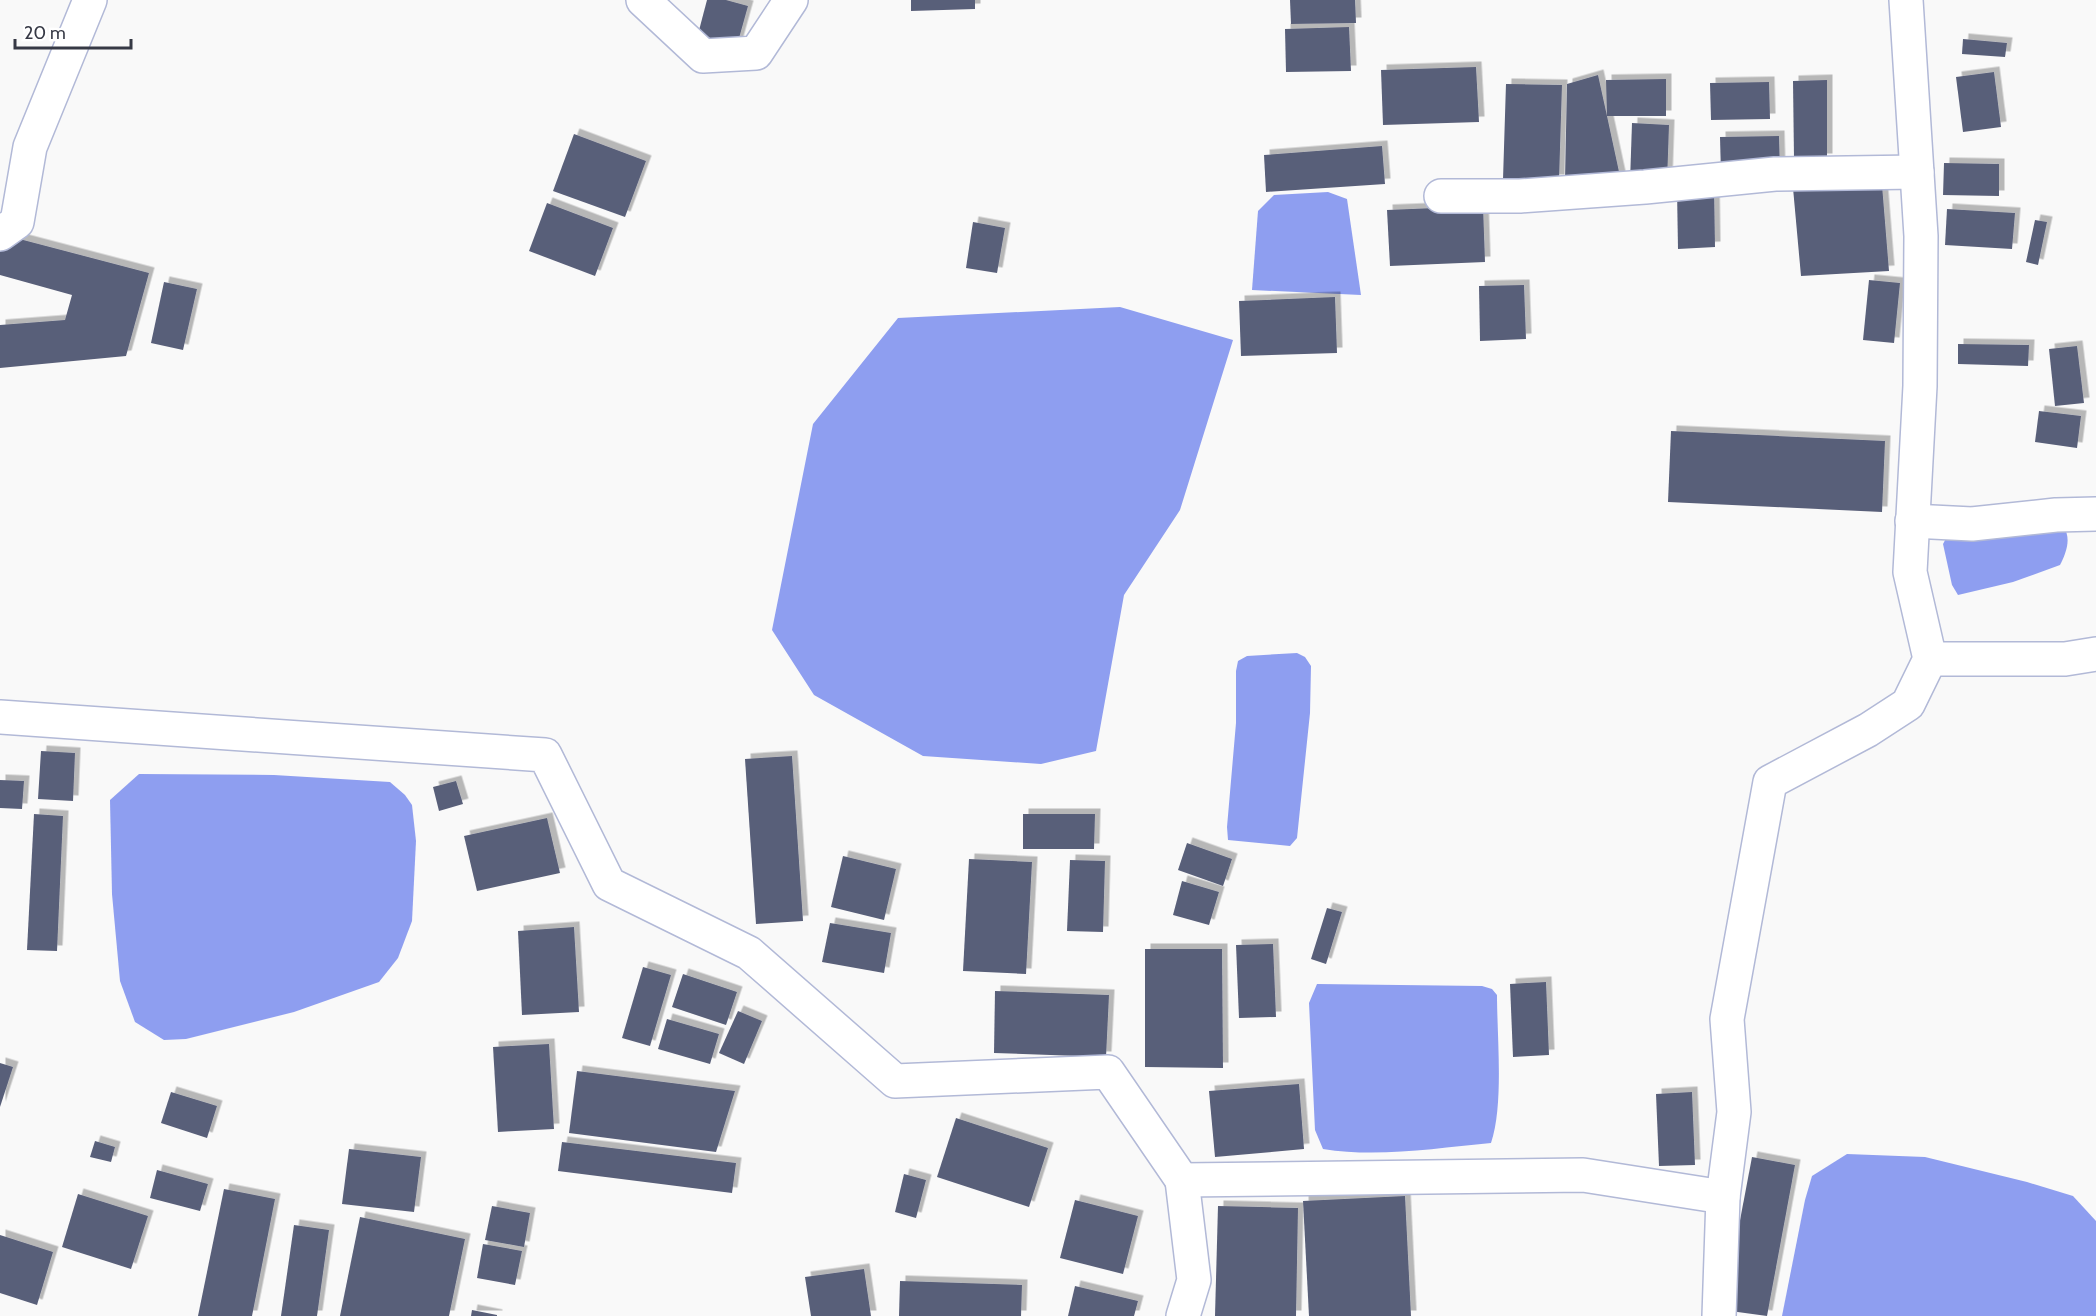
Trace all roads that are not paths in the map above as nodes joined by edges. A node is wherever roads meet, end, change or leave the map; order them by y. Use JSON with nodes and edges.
{"nodes":[{"id":1,"x":90,"y":0,"type":"edge"},
{"id":2,"x":643,"y":0,"type":"edge"},
{"id":3,"x":791,"y":0,"type":"edge"},
{"id":4,"x":1906,"y":0,"type":"edge"},
{"id":5,"x":1917,"y":172,"type":"junction"},
{"id":6,"x":1441,"y":196,"type":"dead end"},
{"id":7,"x":0,"y":234,"type":"edge"},
{"id":8,"x":2096,"y":514,"type":"edge"},
{"id":9,"x":1912,"y":521,"type":"junction"},
{"id":10,"x":2096,"y":654,"type":"edge"},
{"id":11,"x":1930,"y":658,"type":"junction"},
{"id":12,"x":0,"y":717,"type":"edge"},
{"id":13,"x":1182,"y":1180,"type":"junction"},
{"id":14,"x":1723,"y":1197,"type":"junction"},
{"id":15,"x":1182,"y":1316,"type":"edge"},
{"id":16,"x":1719,"y":1316,"type":"edge"}],
"edges":[{"from":1,"to":7,"type":"street"},
{"from":2,"to":3,"type":"street"},
{"from":4,"to":5,"type":"street"},
{"from":5,"to":6,"type":"street"},
{"from":5,"to":9,"type":"street"},
{"from":8,"to":9,"type":"street"},
{"from":9,"to":11,"type":"street"},
{"from":10,"to":11,"type":"street"},
{"from":11,"to":14,"type":"street"},
{"from":12,"to":13,"type":"street"},
{"from":13,"to":14,"type":"street"},
{"from":13,"to":15,"type":"street"},
{"from":14,"to":16,"type":"street"}]}
